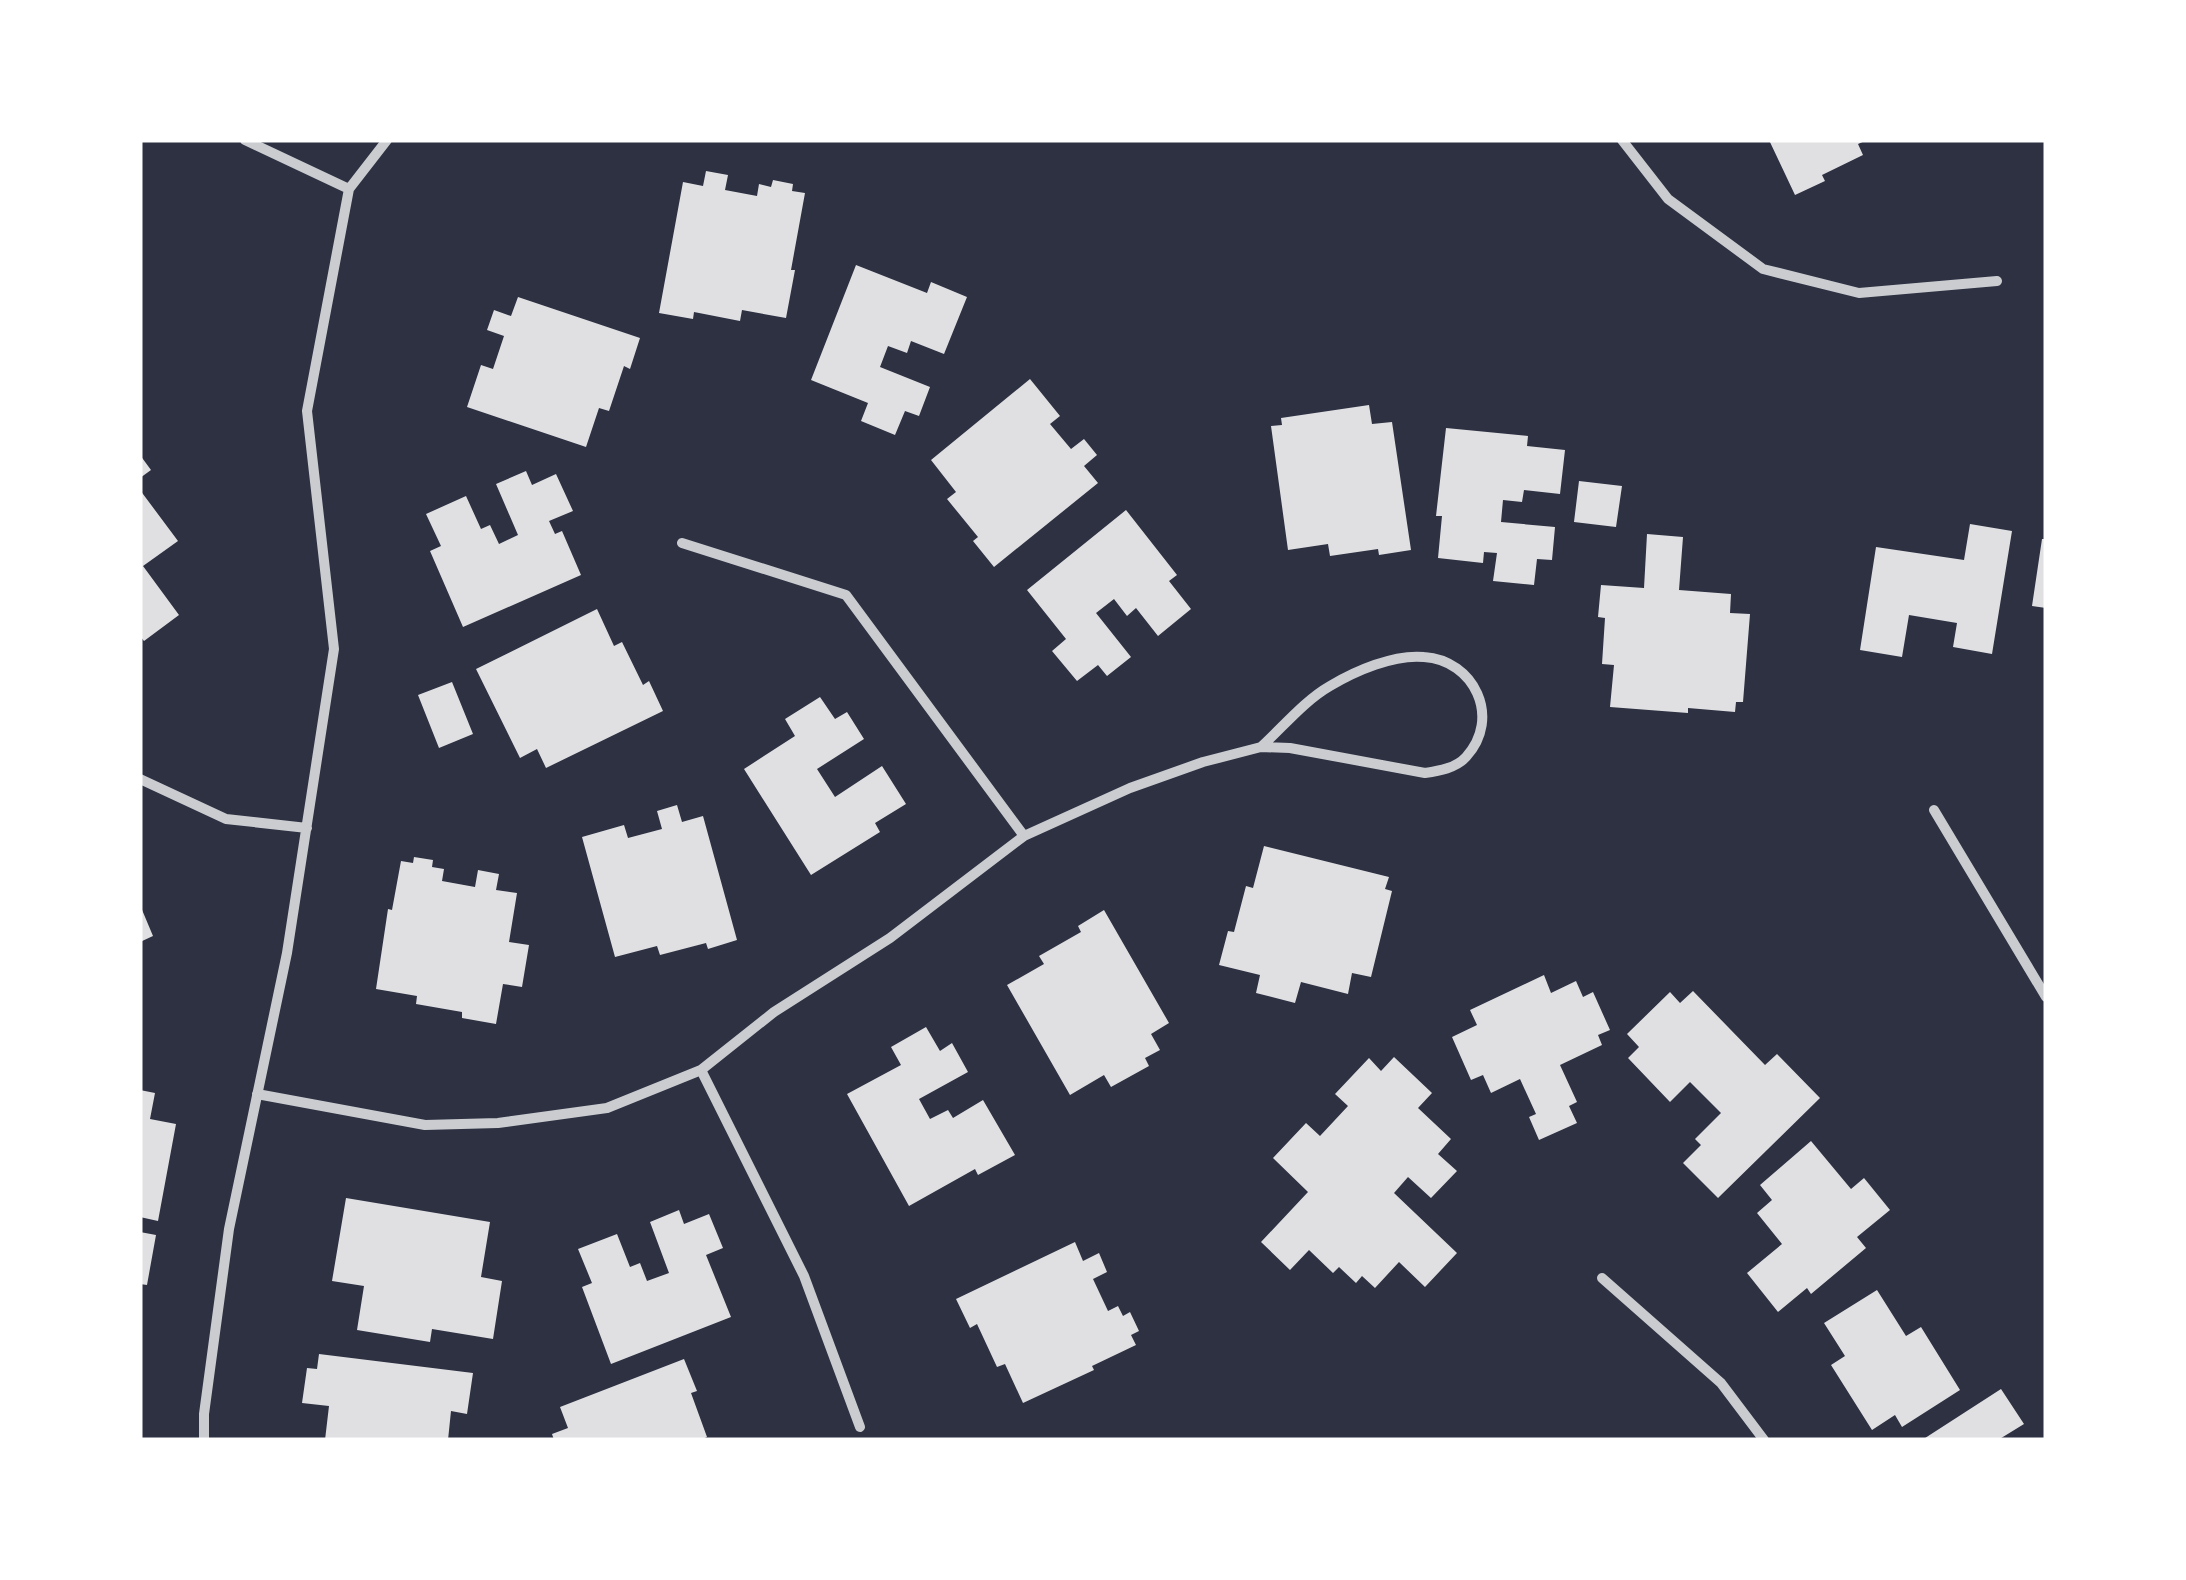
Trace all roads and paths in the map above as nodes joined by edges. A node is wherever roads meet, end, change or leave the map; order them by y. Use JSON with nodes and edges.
{"nodes":[{"id":1,"x":245,"y":140,"type":"edge"},
{"id":2,"x":387,"y":140,"type":"edge"},
{"id":3,"x":1622,"y":140,"type":"edge"},
{"id":4,"x":350,"y":189,"type":"junction"},
{"id":5,"x":1997,"y":281,"type":"dead end"},
{"id":6,"x":682,"y":543,"type":"dead end"},
{"id":7,"x":1261,"y":747,"type":"junction"},
{"id":8,"x":140,"y":779,"type":"edge"},
{"id":9,"x":1934,"y":810,"type":"dead end"},
{"id":10,"x":307,"y":828,"type":"junction"},
{"id":11,"x":1024,"y":836,"type":"junction"},
{"id":12,"x":2046,"y":997,"type":"edge"},
{"id":13,"x":701,"y":1070,"type":"junction"},
{"id":14,"x":257,"y":1094,"type":"junction"},
{"id":15,"x":1602,"y":1278,"type":"dead end"},
{"id":16,"x":860,"y":1427,"type":"dead end"},
{"id":17,"x":204,"y":1440,"type":"edge"},
{"id":18,"x":1764,"y":1440,"type":"edge"}],
"edges":[{"from":1,"to":4,"type":"street"},
{"from":2,"to":4,"type":"street"},
{"from":3,"to":5,"type":"street"},
{"from":4,"to":10,"type":"street"},
{"from":6,"to":11,"type":"street"},
{"from":7,"to":7,"type":"street"},
{"from":7,"to":11,"type":"street"},
{"from":8,"to":10,"type":"street"},
{"from":9,"to":12,"type":"street"},
{"from":10,"to":14,"type":"street"},
{"from":11,"to":13,"type":"street"},
{"from":13,"to":14,"type":"street"},
{"from":13,"to":16,"type":"street"},
{"from":14,"to":17,"type":"street"},
{"from":15,"to":18,"type":"street"}]}
